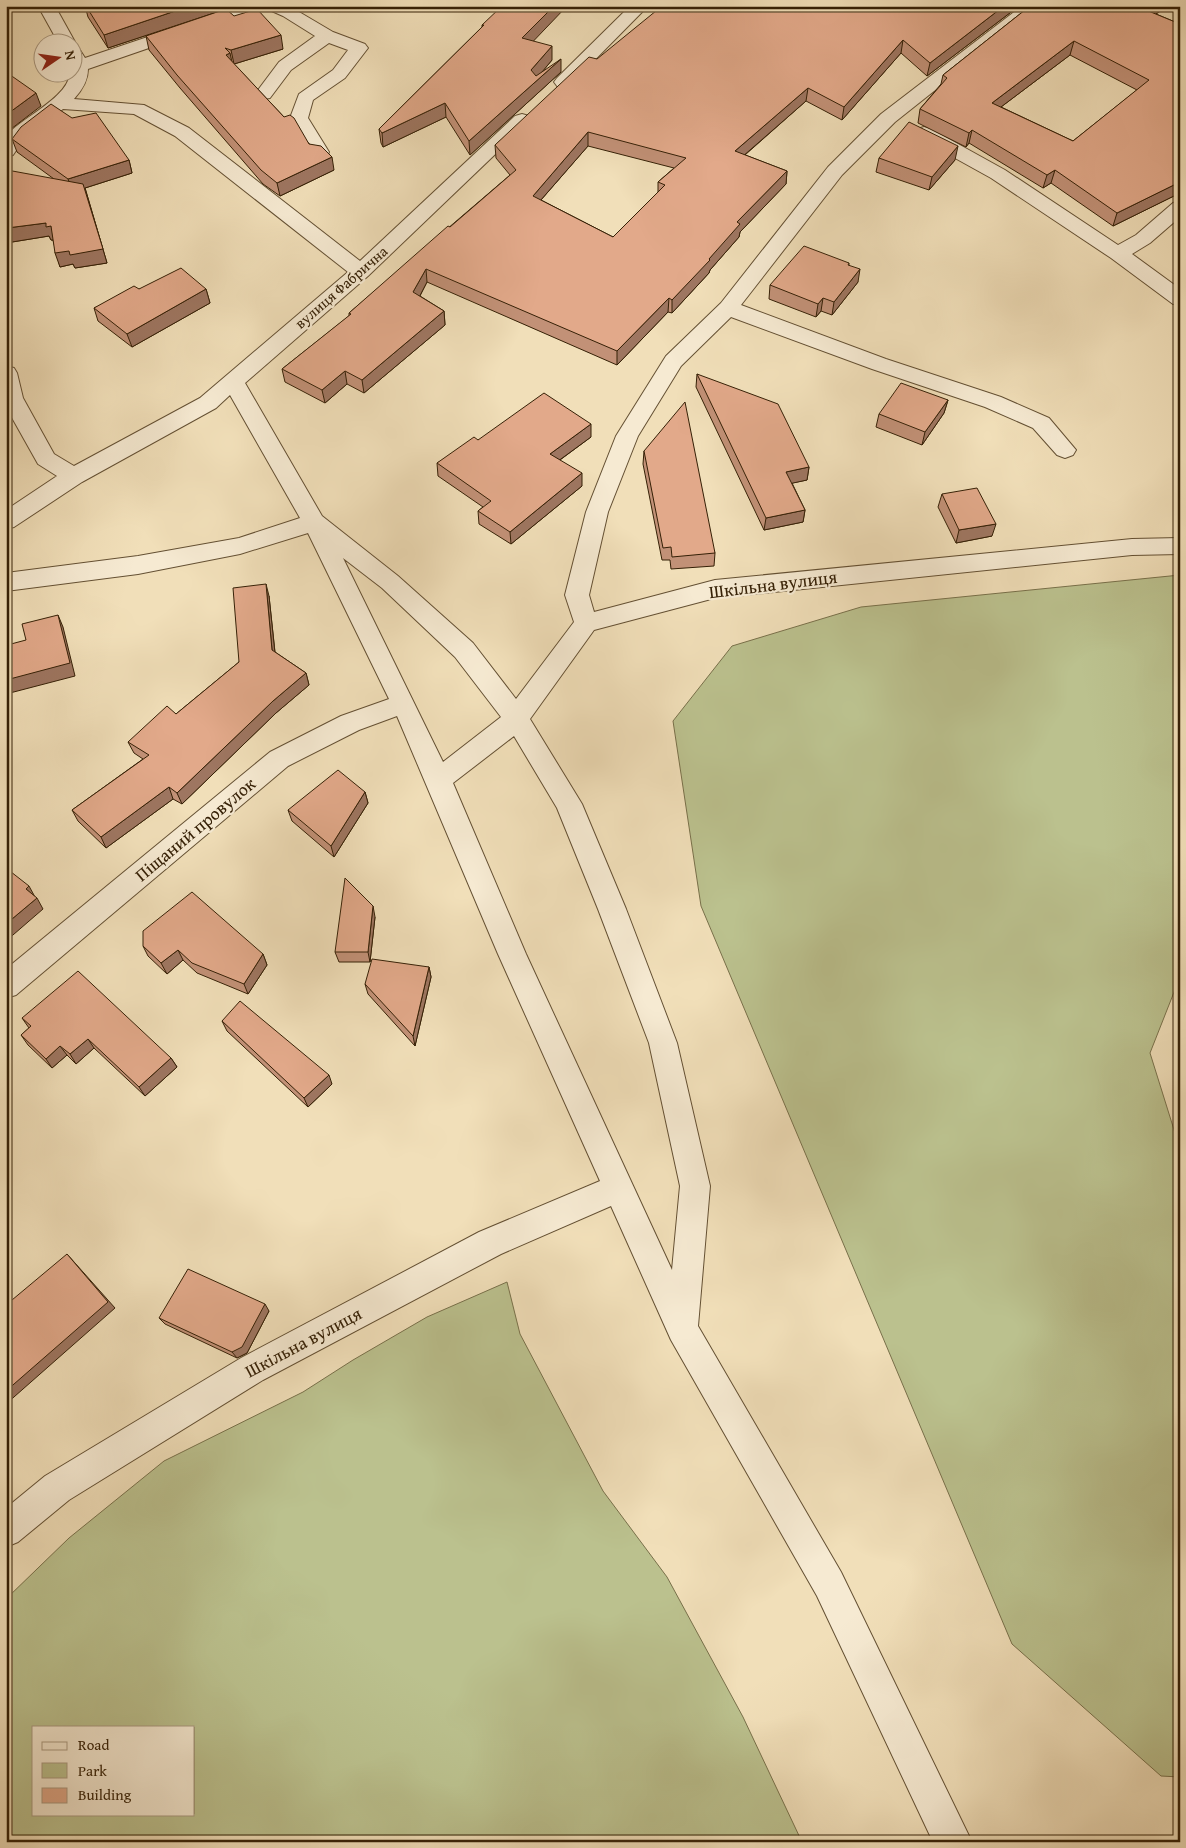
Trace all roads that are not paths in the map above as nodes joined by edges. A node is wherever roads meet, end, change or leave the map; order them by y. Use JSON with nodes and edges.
{"nodes":[{"id":1,"x":46,"y":6,"type":"edge"},
{"id":2,"x":258,"y":6,"type":"edge"},
{"id":3,"x":272,"y":6,"type":"edge"},
{"id":4,"x":640,"y":6,"type":"edge"},
{"id":5,"x":1033,"y":6,"type":"edge"},
{"id":6,"x":60,"y":32,"type":"edge"},
{"id":7,"x":327,"y":36,"type":"junction"},
{"id":8,"x":82,"y":56,"type":"edge"},
{"id":9,"x":77,"y":82,"type":"edge"},
{"id":10,"x":264,"y":94,"type":"edge"},
{"id":11,"x":61,"y":103,"type":"junction"},
{"id":12,"x":888,"y":118,"type":"junction"},
{"id":13,"x":11,"y":135,"type":"edge"},
{"id":14,"x":6,"y":151,"type":"edge"},
{"id":15,"x":320,"y":152,"type":"edge"},
{"id":16,"x":1180,"y":207,"type":"edge"},
{"id":17,"x":1118,"y":254,"type":"junction"},
{"id":18,"x":361,"y":272,"type":"junction"},
{"id":19,"x":1180,"y":299,"type":"edge"},
{"id":20,"x":728,"y":308,"type":"junction"},
{"id":21,"x":6,"y":373,"type":"edge"},
{"id":22,"x":232,"y":381,"type":"junction"},
{"id":23,"x":1065,"y":450,"type":"dead end"},
{"id":24,"x":74,"y":476,"type":"junction"},
{"id":25,"x":6,"y":521,"type":"edge"},
{"id":26,"x":314,"y":522,"type":"junction"},
{"id":27,"x":1180,"y":546,"type":"edge"},
{"id":28,"x":6,"y":582,"type":"edge"},
{"id":29,"x":586,"y":622,"type":"junction"},
{"id":30,"x":404,"y":704,"type":"junction"},
{"id":31,"x":516,"y":718,"type":"junction"},
{"id":32,"x":438,"y":780,"type":"junction"},
{"id":33,"x":6,"y":986,"type":"edge"},
{"id":34,"x":618,"y":1188,"type":"junction"},
{"id":35,"x":682,"y":1329,"type":"junction"},
{"id":36,"x":6,"y":1530,"type":"edge"},
{"id":37,"x":953,"y":1842,"type":"edge"}],
"edges":[{"from":1,"to":6,"type":"street"},
{"from":2,"to":8,"type":"street"},
{"from":3,"to":7,"type":"street"},
{"from":4,"to":18,"type":"street","name":"вулиця Фабрична"},
{"from":5,"to":12,"type":"street"},
{"from":7,"to":10,"type":"street"},
{"from":7,"to":15,"type":"street"},
{"from":9,"to":11,"type":"street"},
{"from":11,"to":13,"type":"street"},
{"from":11,"to":18,"type":"street"},
{"from":12,"to":17,"type":"street"},
{"from":12,"to":20,"type":"street"},
{"from":13,"to":14,"type":"street"},
{"from":16,"to":17,"type":"street"},
{"from":17,"to":19,"type":"street"},
{"from":18,"to":22,"type":"street","name":"вулиця Фабрична"},
{"from":20,"to":23,"type":"street"},
{"from":20,"to":29,"type":"street"},
{"from":21,"to":24,"type":"street"},
{"from":22,"to":24,"type":"street","name":"вулиця Фабрична"},
{"from":22,"to":26,"type":"street"},
{"from":24,"to":25,"type":"street","name":"вулиця Фабрична"},
{"from":26,"to":28,"type":"street"},
{"from":26,"to":30,"type":"street"},
{"from":26,"to":31,"type":"street"},
{"from":27,"to":29,"type":"street","name":"Шкільна вулиця"},
{"from":29,"to":31,"type":"street"},
{"from":30,"to":32,"type":"street"},
{"from":30,"to":33,"type":"street","name":"Піщаний провулок"},
{"from":31,"to":32,"type":"street"},
{"from":31,"to":35,"type":"street"},
{"from":32,"to":34,"type":"street"},
{"from":34,"to":35,"type":"street"},
{"from":34,"to":36,"type":"street","name":"Шкільна вулиця"},
{"from":35,"to":37,"type":"street"}]}
